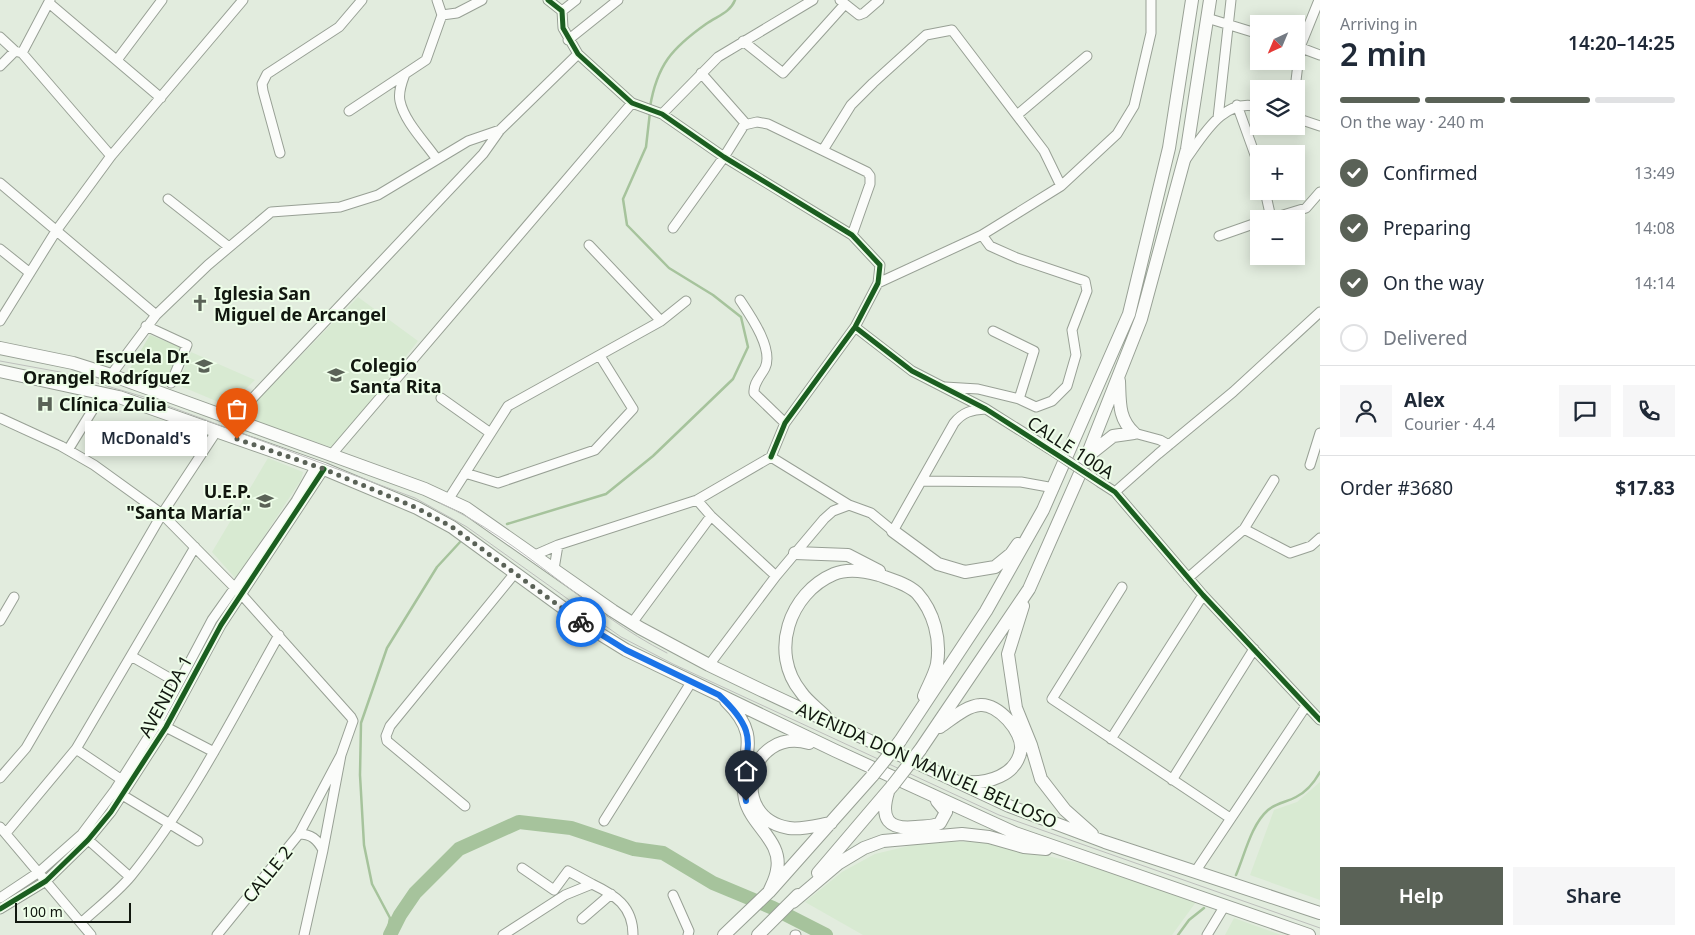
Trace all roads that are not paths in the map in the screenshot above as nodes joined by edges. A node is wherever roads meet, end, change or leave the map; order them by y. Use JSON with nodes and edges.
{"nodes":[{"id":1,"x":162,"y":0,"type":"edge"},
{"id":2,"x":244,"y":0,"type":"edge"},
{"id":3,"x":362,"y":0,"type":"edge"},
{"id":4,"x":437,"y":0,"type":"edge"},
{"id":5,"x":482,"y":0,"type":"edge"},
{"id":6,"x":548,"y":0,"type":"edge"},
{"id":7,"x":576,"y":0,"type":"edge"},
{"id":8,"x":618,"y":0,"type":"edge"},
{"id":9,"x":813,"y":0,"type":"edge"},
{"id":10,"x":879,"y":0,"type":"edge"},
{"id":11,"x":1151,"y":0,"type":"edge"},
{"id":12,"x":1192,"y":0,"type":"edge"},
{"id":13,"x":1210,"y":0,"type":"edge"},
{"id":14,"x":1231,"y":0,"type":"edge"},
{"id":15,"x":1319,"y":0,"type":"edge"},
{"id":16,"x":49,"y":1,"type":"edge"},
{"id":17,"x":842,"y":2,"type":"edge"},
{"id":18,"x":562,"y":11,"type":"junction"},
{"id":19,"x":442,"y":15,"type":"junction"},
{"id":20,"x":1207,"y":18,"type":"junction"},
{"id":21,"x":1228,"y":24,"type":"junction"},
{"id":22,"x":1250,"y":31,"type":"edge"},
{"id":23,"x":1305,"y":31,"type":"edge"},
{"id":24,"x":0,"y":37,"type":"edge"},
{"id":25,"x":568,"y":40,"type":"junction"},
{"id":26,"x":743,"y":41,"type":"junction"},
{"id":27,"x":1305,"y":49,"type":"edge"},
{"id":28,"x":18,"y":52,"type":"junction"},
{"id":29,"x":578,"y":54,"type":"junction"},
{"id":30,"x":1320,"y":55,"type":"edge"},
{"id":31,"x":1087,"y":56,"type":"dead end"},
{"id":32,"x":118,"y":60,"type":"junction"},
{"id":33,"x":0,"y":66,"type":"edge"},
{"id":34,"x":701,"y":73,"type":"junction"},
{"id":35,"x":405,"y":74,"type":"junction"},
{"id":36,"x":160,"y":98,"type":"junction"},
{"id":37,"x":632,"y":103,"type":"junction"},
{"id":38,"x":1237,"y":105,"type":"junction"},
{"id":39,"x":1250,"y":105,"type":"edge"},
{"id":40,"x":349,"y":111,"type":"dead end"},
{"id":41,"x":659,"y":112,"type":"junction"},
{"id":42,"x":1017,"y":115,"type":"junction"},
{"id":43,"x":1218,"y":118,"type":"junction"},
{"id":44,"x":1305,"y":121,"type":"edge"},
{"id":45,"x":746,"y":124,"type":"junction"},
{"id":46,"x":1320,"y":126,"type":"edge"},
{"id":47,"x":500,"y":130,"type":"junction"},
{"id":48,"x":1251,"y":145,"type":"edge"},
{"id":49,"x":823,"y":150,"type":"junction"},
{"id":50,"x":280,"y":154,"type":"dead end"},
{"id":51,"x":111,"y":156,"type":"junction"},
{"id":52,"x":724,"y":157,"type":"junction"},
{"id":53,"x":436,"y":158,"type":"junction"},
{"id":54,"x":1183,"y":164,"type":"junction"},
{"id":55,"x":0,"y":182,"type":"edge"},
{"id":56,"x":1061,"y":186,"type":"junction"},
{"id":57,"x":1320,"y":192,"type":"edge"},
{"id":58,"x":168,"y":198,"type":"dead end"},
{"id":59,"x":1299,"y":210,"type":"edge"},
{"id":60,"x":1250,"y":225,"type":"edge"},
{"id":61,"x":673,"y":228,"type":"dead end"},
{"id":62,"x":56,"y":231,"type":"junction"},
{"id":63,"x":852,"y":235,"type":"junction"},
{"id":64,"x":982,"y":235,"type":"junction"},
{"id":65,"x":1219,"y":236,"type":"dead end"},
{"id":66,"x":590,"y":246,"type":"dead end"},
{"id":67,"x":229,"y":247,"type":"junction"},
{"id":68,"x":0,"y":249,"type":"edge"},
{"id":69,"x":30,"y":273,"type":"junction"},
{"id":70,"x":878,"y":284,"type":"junction"},
{"id":71,"x":740,"y":300,"type":"dead end"},
{"id":72,"x":686,"y":301,"type":"dead end"},
{"id":73,"x":1320,"y":312,"type":"edge"},
{"id":74,"x":156,"y":315,"type":"junction"},
{"id":75,"x":0,"y":321,"type":"edge"},
{"id":76,"x":661,"y":321,"type":"junction"},
{"id":77,"x":146,"y":326,"type":"junction"},
{"id":78,"x":854,"y":327,"type":"junction"},
{"id":79,"x":993,"y":331,"type":"dead end"},
{"id":80,"x":0,"y":348,"type":"edge"},
{"id":81,"x":600,"y":356,"type":"junction"},
{"id":82,"x":0,"y":371,"type":"edge"},
{"id":83,"x":111,"y":375,"type":"junction"},
{"id":84,"x":1119,"y":375,"type":"junction"},
{"id":85,"x":171,"y":383,"type":"dead end"},
{"id":86,"x":942,"y":387,"type":"junction"},
{"id":87,"x":103,"y":394,"type":"junction"},
{"id":88,"x":441,"y":398,"type":"dead end"},
{"id":89,"x":1019,"y":399,"type":"junction"},
{"id":90,"x":986,"y":409,"type":"junction"},
{"id":91,"x":0,"y":418,"type":"edge"},
{"id":92,"x":234,"y":418,"type":"junction"},
{"id":93,"x":784,"y":423,"type":"junction"},
{"id":94,"x":216,"y":432,"type":"junction"},
{"id":95,"x":489,"y":432,"type":"junction"},
{"id":96,"x":1134,"y":433,"type":"junction"},
{"id":97,"x":1320,"y":433,"type":"edge"},
{"id":98,"x":1169,"y":445,"type":"junction"},
{"id":99,"x":68,"y":450,"type":"junction"},
{"id":100,"x":332,"y":454,"type":"junction"},
{"id":101,"x":771,"y":457,"type":"junction"},
{"id":102,"x":1086,"y":458,"type":"junction"},
{"id":103,"x":1310,"y":465,"type":"dead end"},
{"id":104,"x":320,"y":468,"type":"junction"},
{"id":105,"x":465,"y":473,"type":"junction"},
{"id":106,"x":1274,"y":480,"type":"dead end"},
{"id":107,"x":923,"y":481,"type":"junction"},
{"id":108,"x":1054,"y":488,"type":"junction"},
{"id":109,"x":1115,"y":492,"type":"junction"},
{"id":110,"x":448,"y":500,"type":"junction"},
{"id":111,"x":697,"y":500,"type":"junction"},
{"id":112,"x":849,"y":505,"type":"junction"},
{"id":113,"x":1043,"y":510,"type":"junction"},
{"id":114,"x":162,"y":514,"type":"junction"},
{"id":115,"x":711,"y":516,"type":"junction"},
{"id":116,"x":1244,"y":529,"type":"junction"},
{"id":117,"x":893,"y":531,"type":"junction"},
{"id":118,"x":1320,"y":538,"type":"edge"},
{"id":119,"x":558,"y":546,"type":"junction"},
{"id":120,"x":195,"y":547,"type":"junction"},
{"id":121,"x":795,"y":553,"type":"junction"},
{"id":122,"x":535,"y":555,"type":"junction"},
{"id":123,"x":554,"y":569,"type":"junction"},
{"id":124,"x":514,"y":573,"type":"junction"},
{"id":125,"x":776,"y":576,"type":"junction"},
{"id":126,"x":1188,"y":578,"type":"junction"},
{"id":127,"x":890,"y":579,"type":"junction"},
{"id":128,"x":1122,"y":587,"type":"dead end"},
{"id":129,"x":1029,"y":589,"type":"junction"},
{"id":130,"x":239,"y":592,"type":"junction"},
{"id":131,"x":1203,"y":595,"type":"junction"},
{"id":132,"x":14,"y":597,"type":"dead end"},
{"id":133,"x":0,"y":621,"type":"edge"},
{"id":134,"x":632,"y":623,"type":"junction"},
{"id":135,"x":279,"y":636,"type":"junction"},
{"id":136,"x":1254,"y":649,"type":"junction"},
{"id":137,"x":130,"y":656,"type":"junction"},
{"id":138,"x":197,"y":659,"type":"junction"},
{"id":139,"x":709,"y":665,"type":"junction"},
{"id":140,"x":692,"y":681,"type":"junction"},
{"id":141,"x":178,"y":683,"type":"junction"},
{"id":142,"x":719,"y":695,"type":"junction"},
{"id":143,"x":1306,"y":706,"type":"junction"},
{"id":144,"x":915,"y":720,"type":"junction"},
{"id":145,"x":1320,"y":720,"type":"edge"},
{"id":146,"x":832,"y":723,"type":"junction"},
{"id":147,"x":162,"y":724,"type":"junction"},
{"id":148,"x":934,"y":731,"type":"junction"},
{"id":149,"x":1112,"y":739,"type":"junction"},
{"id":150,"x":76,"y":749,"type":"junction"},
{"id":151,"x":836,"y":751,"type":"junction"},
{"id":152,"x":214,"y":752,"type":"junction"},
{"id":153,"x":341,"y":755,"type":"junction"},
{"id":154,"x":0,"y":778,"type":"edge"},
{"id":155,"x":122,"y":780,"type":"junction"},
{"id":156,"x":1172,"y":780,"type":"junction"},
{"id":157,"x":955,"y":781,"type":"junction"},
{"id":158,"x":890,"y":788,"type":"junction"},
{"id":159,"x":119,"y":792,"type":"junction"},
{"id":160,"x":933,"y":797,"type":"junction"},
{"id":161,"x":465,"y":806,"type":"dead end"},
{"id":162,"x":1230,"y":818,"type":"junction"},
{"id":163,"x":604,"y":821,"type":"dead end"},
{"id":164,"x":831,"y":823,"type":"junction"},
{"id":165,"x":169,"y":824,"type":"junction"},
{"id":166,"x":3,"y":830,"type":"edge"},
{"id":167,"x":299,"y":834,"type":"junction"},
{"id":168,"x":85,"y":837,"type":"junction"},
{"id":169,"x":198,"y":841,"type":"dead end"},
{"id":170,"x":1105,"y":842,"type":"junction"},
{"id":171,"x":1060,"y":849,"type":"junction"},
{"id":172,"x":323,"y":850,"type":"junction"},
{"id":173,"x":522,"y":868,"type":"dead end"},
{"id":174,"x":39,"y":872,"type":"junction"},
{"id":175,"x":1195,"y":872,"type":"junction"},
{"id":176,"x":130,"y":877,"type":"junction"},
{"id":177,"x":46,"y":880,"type":"junction"},
{"id":178,"x":592,"y":884,"type":"junction"},
{"id":179,"x":769,"y":892,"type":"junction"},
{"id":180,"x":557,"y":894,"type":"junction"},
{"id":181,"x":611,"y":894,"type":"junction"},
{"id":182,"x":673,"y":895,"type":"dead end"},
{"id":183,"x":0,"y":898,"type":"edge"},
{"id":184,"x":793,"y":902,"type":"junction"},
{"id":185,"x":1224,"y":907,"type":"junction"},
{"id":186,"x":0,"y":909,"type":"edge"},
{"id":187,"x":1320,"y":913,"type":"edge"},
{"id":188,"x":582,"y":919,"type":"dead end"},
{"id":189,"x":81,"y":923,"type":"junction"},
{"id":190,"x":91,"y":935,"type":"edge"},
{"id":191,"x":217,"y":935,"type":"edge"},
{"id":192,"x":304,"y":935,"type":"edge"},
{"id":193,"x":503,"y":935,"type":"edge"},
{"id":194,"x":633,"y":935,"type":"edge"},
{"id":195,"x":688,"y":935,"type":"edge"},
{"id":196,"x":724,"y":935,"type":"edge"},
{"id":197,"x":758,"y":935,"type":"edge"},
{"id":198,"x":1207,"y":935,"type":"edge"},
{"id":199,"x":1309,"y":935,"type":"edge"}],
"edges":[{"from":1,"to":32,"type":"street"},
{"from":2,"to":36,"type":"street"},
{"from":3,"to":50,"type":"street"},
{"from":4,"to":19,"type":"street"},
{"from":5,"to":19,"type":"street"},
{"from":6,"to":18,"type":"street"},
{"from":7,"to":18,"type":"street"},
{"from":8,"to":25,"type":"street"},
{"from":9,"to":26,"type":"street"},
{"from":10,"to":17,"type":"street"},
{"from":11,"to":56,"type":"street"},
{"from":12,"to":108,"type":"main road"},
{"from":13,"to":20,"type":"main road"},
{"from":14,"to":21,"type":"street"},
{"from":15,"to":23,"type":"street"},
{"from":16,"to":28,"type":"street"},
{"from":16,"to":32,"type":"street"},
{"from":17,"to":26,"type":"street"},
{"from":18,"to":25,"type":"street"},
{"from":19,"to":35,"type":"street"},
{"from":20,"to":21,"type":"street"},
{"from":20,"to":54,"type":"main road"},
{"from":21,"to":22,"type":"street"},
{"from":21,"to":43,"type":"street"},
{"from":24,"to":28,"type":"street"},
{"from":25,"to":29,"type":"street"},
{"from":26,"to":34,"type":"street"},
{"from":27,"to":30,"type":"street"},
{"from":28,"to":33,"type":"street"},
{"from":28,"to":51,"type":"street"},
{"from":29,"to":37,"type":"street"},
{"from":29,"to":47,"type":"street"},
{"from":31,"to":42,"type":"street"},
{"from":32,"to":36,"type":"street"},
{"from":34,"to":41,"type":"street"},
{"from":34,"to":45,"type":"street"},
{"from":35,"to":40,"type":"street"},
{"from":35,"to":53,"type":"street"},
{"from":36,"to":51,"type":"street"},
{"from":37,"to":41,"type":"street"},
{"from":37,"to":100,"type":"street"},
{"from":38,"to":39,"type":"street"},
{"from":38,"to":43,"type":"street"},
{"from":38,"to":48,"type":"street"},
{"from":41,"to":52,"type":"street"},
{"from":42,"to":49,"type":"street"},
{"from":42,"to":56,"type":"street"},
{"from":43,"to":54,"type":"street"},
{"from":44,"to":46,"type":"street"},
{"from":45,"to":49,"type":"street"},
{"from":45,"to":52,"type":"street"},
{"from":47,"to":53,"type":"street"},
{"from":47,"to":92,"type":"street"},
{"from":49,"to":63,"type":"street"},
{"from":51,"to":62,"type":"street"},
{"from":52,"to":61,"type":"street"},
{"from":52,"to":63,"type":"street"},
{"from":53,"to":67,"type":"street"},
{"from":54,"to":84,"type":"main road"},
{"from":55,"to":62,"type":"street"},
{"from":56,"to":64,"type":"street"},
{"from":57,"to":59,"type":"street"},
{"from":58,"to":67,"type":"street"},
{"from":60,"to":65,"type":"street"},
{"from":62,"to":69,"type":"street"},
{"from":62,"to":74,"type":"street"},
{"from":63,"to":70,"type":"street"},
{"from":64,"to":70,"type":"street"},
{"from":64,"to":89,"type":"street"},
{"from":66,"to":76,"type":"street"},
{"from":67,"to":74,"type":"street"},
{"from":68,"to":69,"type":"street"},
{"from":69,"to":75,"type":"street"},
{"from":70,"to":78,"type":"street"},
{"from":71,"to":93,"type":"street"},
{"from":72,"to":76,"type":"street"},
{"from":73,"to":98,"type":"street"},
{"from":74,"to":77,"type":"street"},
{"from":76,"to":81,"type":"street"},
{"from":77,"to":83,"type":"street"},
{"from":77,"to":85,"type":"street"},
{"from":78,"to":86,"type":"street","name":"CALLE 100A"},
{"from":78,"to":93,"type":"street"},
{"from":79,"to":89,"type":"street"},
{"from":80,"to":83,"type":"main road","name":"AVENIDA DON MANUEL BELLOSO"},
{"from":81,"to":95,"type":"street"},
{"from":81,"to":105,"type":"street"},
{"from":82,"to":87,"type":"main road","name":"AVENIDA DON MANUEL BELLOSO"},
{"from":83,"to":92,"type":"main road","name":"AVENIDA DON MANUEL BELLOSO"},
{"from":84,"to":96,"type":"main road"},
{"from":84,"to":102,"type":"main road"},
{"from":86,"to":89,"type":"street"},
{"from":86,"to":90,"type":"street","name":"CALLE 100A"},
{"from":87,"to":94,"type":"main road","name":"AVENIDA DON MANUEL BELLOSO"},
{"from":87,"to":99,"type":"street"},
{"from":88,"to":95,"type":"street"},
{"from":90,"to":107,"type":"street"},
{"from":90,"to":109,"type":"street","name":"CALLE 100A","bridge":true},
{"from":91,"to":99,"type":"street"},
{"from":92,"to":100,"type":"main road","name":"AVENIDA DON MANUEL BELLOSO"},
{"from":93,"to":101,"type":"street"},
{"from":94,"to":104,"type":"main road","name":"AVENIDA DON MANUEL BELLOSO"},
{"from":94,"to":114,"type":"street"},
{"from":95,"to":105,"type":"street"},
{"from":96,"to":98,"type":"street"},
{"from":96,"to":102,"type":"main road"},
{"from":97,"to":103,"type":"street"},
{"from":98,"to":109,"type":"street"},
{"from":99,"to":114,"type":"street"},
{"from":100,"to":110,"type":"main road","name":"AVENIDA DON MANUEL BELLOSO"},
{"from":101,"to":111,"type":"street"},
{"from":101,"to":112,"type":"street"},
{"from":102,"to":129,"type":"main road"},
{"from":104,"to":124,"type":"main road","name":"AVENIDA DON MANUEL BELLOSO"},
{"from":104,"to":130,"type":"street","name":"AVENIDA 1"},
{"from":105,"to":110,"type":"street"},
{"from":106,"to":116,"type":"street"},
{"from":107,"to":108,"type":"street"},
{"from":107,"to":117,"type":"street"},
{"from":108,"to":113,"type":"main road"},
{"from":109,"to":126,"type":"street","name":"CALLE 100A"},
{"from":110,"to":122,"type":"main road","name":"AVENIDA DON MANUEL BELLOSO"},
{"from":111,"to":115,"type":"street"},
{"from":111,"to":119,"type":"street"},
{"from":112,"to":117,"type":"street"},
{"from":112,"to":121,"type":"street"},
{"from":113,"to":117,"type":"main road"},
{"from":113,"to":144,"type":"main road"},
{"from":114,"to":120,"type":"street"},
{"from":114,"to":154,"type":"street"},
{"from":115,"to":125,"type":"street"},
{"from":115,"to":134,"type":"street"},
{"from":116,"to":118,"type":"street"},
{"from":116,"to":126,"type":"street"},
{"from":119,"to":122,"type":"street"},
{"from":119,"to":123,"type":"street"},
{"from":120,"to":130,"type":"street"},
{"from":120,"to":137,"type":"street"},
{"from":121,"to":125,"type":"street"},
{"from":121,"to":127,"type":"main road"},
{"from":122,"to":123,"type":"main road","name":"AVENIDA DON MANUEL BELLOSO"},
{"from":123,"to":134,"type":"main road","name":"AVENIDA DON MANUEL BELLOSO"},
{"from":124,"to":140,"type":"main road","name":"AVENIDA DON MANUEL BELLOSO"},
{"from":124,"to":161,"type":"street"},
{"from":125,"to":139,"type":"street"},
{"from":126,"to":131,"type":"street","name":"CALLE 100A"},
{"from":127,"to":144,"type":"main road"},
{"from":127,"to":146,"type":"main road"},
{"from":128,"to":149,"type":"street"},
{"from":129,"to":148,"type":"main road"},
{"from":129,"to":170,"type":"main road"},
{"from":130,"to":135,"type":"street"},
{"from":130,"to":138,"type":"street","name":"AVENIDA 1"},
{"from":131,"to":136,"type":"street","name":"CALLE 100A"},
{"from":131,"to":149,"type":"street"},
{"from":132,"to":133,"type":"street"},
{"from":134,"to":139,"type":"main road","name":"AVENIDA DON MANUEL BELLOSO"},
{"from":135,"to":152,"type":"street"},
{"from":135,"to":153,"type":"street"},
{"from":136,"to":143,"type":"street","name":"CALLE 100A"},
{"from":136,"to":156,"type":"street"},
{"from":137,"to":141,"type":"street"},
{"from":137,"to":150,"type":"street"},
{"from":138,"to":141,"type":"street"},
{"from":138,"to":147,"type":"street","name":"AVENIDA 1"},
{"from":139,"to":146,"type":"main road","name":"AVENIDA DON MANUEL BELLOSO"},
{"from":140,"to":142,"type":"main road","name":"AVENIDA DON MANUEL BELLOSO"},
{"from":140,"to":163,"type":"street"},
{"from":141,"to":147,"type":"street"},
{"from":142,"to":151,"type":"main road","name":"AVENIDA DON MANUEL BELLOSO"},
{"from":142,"to":179,"type":"main road"},
{"from":143,"to":145,"type":"street","name":"CALLE 100A"},
{"from":143,"to":162,"type":"street"},
{"from":144,"to":164,"type":"main road","bridge":true},
{"from":146,"to":157,"type":"main road","name":"AVENIDA DON MANUEL BELLOSO"},
{"from":147,"to":152,"type":"street"},
{"from":147,"to":155,"type":"street"},
{"from":147,"to":159,"type":"street","name":"AVENIDA 1"},
{"from":148,"to":157,"type":"main road"},
{"from":148,"to":158,"type":"main road","bridge":true},
{"from":149,"to":156,"type":"street"},
{"from":150,"to":155,"type":"street"},
{"from":150,"to":166,"type":"street"},
{"from":151,"to":160,"type":"main road","name":"AVENIDA DON MANUEL BELLOSO"},
{"from":151,"to":164,"type":"main road"},
{"from":152,"to":165,"type":"street"},
{"from":153,"to":167,"type":"street"},
{"from":153,"to":172,"type":"street"},
{"from":155,"to":159,"type":"street"},
{"from":156,"to":162,"type":"street"},
{"from":157,"to":170,"type":"main road","name":"AVENIDA DON MANUEL BELLOSO"},
{"from":158,"to":160,"type":"main road"},
{"from":158,"to":184,"type":"main road"},
{"from":159,"to":165,"type":"street"},
{"from":159,"to":168,"type":"street"},
{"from":160,"to":171,"type":"main road","name":"AVENIDA DON MANUEL BELLOSO"},
{"from":162,"to":175,"type":"street"},
{"from":164,"to":179,"type":"main road"},
{"from":165,"to":169,"type":"street"},
{"from":165,"to":176,"type":"street"},
{"from":166,"to":174,"type":"street"},
{"from":167,"to":172,"type":"street","name":"CALLE 2"},
{"from":167,"to":191,"type":"street","name":"CALLE 2"},
{"from":168,"to":174,"type":"street"},
{"from":168,"to":176,"type":"street"},
{"from":168,"to":177,"type":"street"},
{"from":170,"to":175,"type":"main road","name":"AVENIDA DON MANUEL BELLOSO"},
{"from":171,"to":184,"type":"main road"},
{"from":171,"to":185,"type":"main road","name":"AVENIDA DON MANUEL BELLOSO"},
{"from":172,"to":192,"type":"street","name":"CALLE 2"},
{"from":173,"to":180,"type":"street"},
{"from":174,"to":177,"type":"street"},
{"from":174,"to":183,"type":"street"},
{"from":175,"to":187,"type":"main road","name":"AVENIDA DON MANUEL BELLOSO"},
{"from":176,"to":189,"type":"street"},
{"from":177,"to":186,"type":"street"},
{"from":177,"to":189,"type":"street"},
{"from":178,"to":180,"type":"street"},
{"from":178,"to":180,"type":"street"},
{"from":178,"to":181,"type":"street"},
{"from":179,"to":196,"type":"main road"},
{"from":180,"to":193,"type":"street"},
{"from":181,"to":188,"type":"street"},
{"from":181,"to":194,"type":"street"},
{"from":182,"to":195,"type":"street"},
{"from":184,"to":197,"type":"main road"},
{"from":185,"to":198,"type":"street"},
{"from":185,"to":199,"type":"main road","name":"AVENIDA DON MANUEL BELLOSO"},
{"from":189,"to":190,"type":"street"}]}
